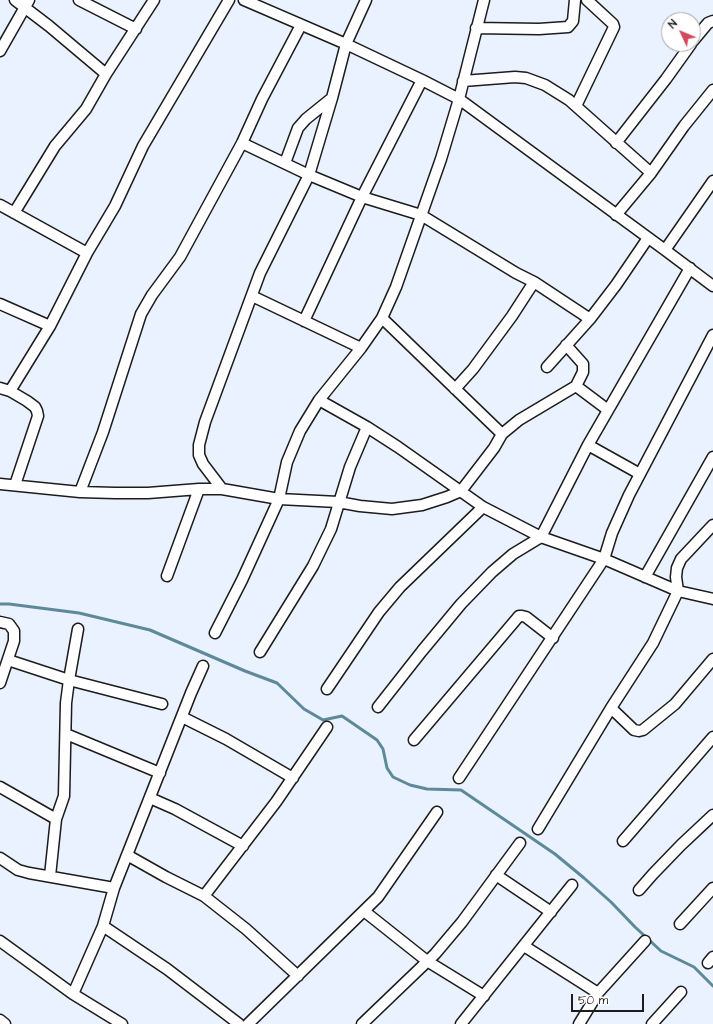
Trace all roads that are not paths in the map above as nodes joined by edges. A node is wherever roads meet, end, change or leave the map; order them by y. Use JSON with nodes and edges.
{"nodes":[{"id":1,"x":15,"y":0,"type":"edge"},
{"id":2,"x":79,"y":0,"type":"edge"},
{"id":3,"x":154,"y":0,"type":"edge"},
{"id":4,"x":229,"y":0,"type":"edge"},
{"id":5,"x":366,"y":0,"type":"edge"},
{"id":6,"x":484,"y":0,"type":"edge"},
{"id":7,"x":575,"y":0,"type":"edge"},
{"id":8,"x":588,"y":0,"type":"edge"},
{"id":9,"x":250,"y":1,"type":"edge"},
{"id":10,"x":27,"y":4,"type":"edge"},
{"id":11,"x":713,"y":21,"type":"edge"},
{"id":12,"x":301,"y":25,"type":"junction"},
{"id":13,"x":476,"y":28,"type":"junction"},
{"id":14,"x":136,"y":29,"type":"junction"},
{"id":15,"x":701,"y":31,"type":"edge"},
{"id":16,"x":346,"y":44,"type":"junction"},
{"id":17,"x":0,"y":51,"type":"edge"},
{"id":18,"x":685,"y":52,"type":"edge"},
{"id":19,"x":106,"y":74,"type":"junction"},
{"id":20,"x":422,"y":80,"type":"junction"},
{"id":21,"x":463,"y":81,"type":"junction"},
{"id":22,"x":713,"y":90,"type":"edge"},
{"id":23,"x":332,"y":98,"type":"junction"},
{"id":24,"x":459,"y":100,"type":"junction"},
{"id":25,"x":576,"y":106,"type":"junction"},
{"id":26,"x":616,"y":142,"type":"junction"},
{"id":27,"x":242,"y":143,"type":"junction"},
{"id":28,"x":284,"y":163,"type":"junction"},
{"id":29,"x":651,"y":173,"type":"junction"},
{"id":30,"x":309,"y":175,"type":"junction"},
{"id":31,"x":713,"y":181,"type":"edge"},
{"id":32,"x":362,"y":197,"type":"junction"},
{"id":33,"x":0,"y":205,"type":"edge"},
{"id":34,"x":14,"y":213,"type":"junction"},
{"id":35,"x":421,"y":215,"type":"junction"},
{"id":36,"x":616,"y":215,"type":"junction"},
{"id":37,"x":648,"y":238,"type":"junction"},
{"id":38,"x":666,"y":250,"type":"junction"},
{"id":39,"x":88,"y":253,"type":"junction"},
{"id":40,"x":690,"y":268,"type":"junction"},
{"id":41,"x":534,"y":282,"type":"junction"},
{"id":42,"x":713,"y":286,"type":"edge"},
{"id":43,"x":252,"y":296,"type":"junction"},
{"id":44,"x":0,"y":304,"type":"edge"},
{"id":45,"x":382,"y":318,"type":"junction"},
{"id":46,"x":590,"y":319,"type":"junction"},
{"id":47,"x":304,"y":321,"type":"junction"},
{"id":48,"x":50,"y":326,"type":"junction"},
{"id":49,"x":713,"y":335,"type":"edge"},
{"id":50,"x":566,"y":344,"type":"junction"},
{"id":51,"x":361,"y":348,"type":"junction"},
{"id":52,"x":547,"y":367,"type":"dead end"},
{"id":53,"x":576,"y":386,"type":"junction"},
{"id":54,"x":455,"y":389,"type":"junction"},
{"id":55,"x":5,"y":390,"type":"edge"},
{"id":56,"x":319,"y":400,"type":"junction"},
{"id":57,"x":608,"y":410,"type":"junction"},
{"id":58,"x":367,"y":427,"type":"junction"},
{"id":59,"x":502,"y":434,"type":"junction"},
{"id":60,"x":588,"y":445,"type":"junction"},
{"id":61,"x":713,"y":457,"type":"edge"},
{"id":62,"x":640,"y":474,"type":"junction"},
{"id":63,"x":0,"y":484,"type":"edge"},
{"id":64,"x":15,"y":485,"type":"junction"},
{"id":65,"x":199,"y":489,"type":"junction"},
{"id":66,"x":222,"y":489,"type":"junction"},
{"id":67,"x":462,"y":491,"type":"junction"},
{"id":68,"x":80,"y":492,"type":"junction"},
{"id":69,"x":279,"y":499,"type":"junction"},
{"id":70,"x":338,"y":502,"type":"junction"},
{"id":71,"x":483,"y":507,"type":"junction"},
{"id":72,"x":713,"y":525,"type":"edge"},
{"id":73,"x":541,"y":537,"type":"junction"},
{"id":74,"x":604,"y":559,"type":"junction"},
{"id":75,"x":167,"y":576,"type":"dead end"},
{"id":76,"x":645,"y":577,"type":"junction"},
{"id":77,"x":678,"y":591,"type":"junction"},
{"id":78,"x":713,"y":599,"type":"edge"},
{"id":79,"x":0,"y":622,"type":"edge"},
{"id":80,"x":78,"y":629,"type":"dead end"},
{"id":81,"x":215,"y":633,"type":"dead end"},
{"id":82,"x":553,"y":638,"type":"junction"},
{"id":83,"x":260,"y":652,"type":"dead end"},
{"id":84,"x":713,"y":659,"type":"edge"},
{"id":85,"x":8,"y":660,"type":"junction"},
{"id":86,"x":203,"y":666,"type":"dead end"},
{"id":87,"x":69,"y":680,"type":"junction"},
{"id":88,"x":0,"y":683,"type":"edge"},
{"id":89,"x":327,"y":689,"type":"dead end"},
{"id":90,"x":162,"y":704,"type":"dead end"},
{"id":91,"x":378,"y":707,"type":"dead end"},
{"id":92,"x":611,"y":708,"type":"junction"},
{"id":93,"x":182,"y":717,"type":"junction"},
{"id":94,"x":328,"y":727,"type":"dead end"},
{"id":95,"x":66,"y":734,"type":"junction"},
{"id":96,"x":713,"y":737,"type":"edge"},
{"id":97,"x":414,"y":740,"type":"dead end"},
{"id":98,"x":160,"y":773,"type":"junction"},
{"id":99,"x":293,"y":778,"type":"junction"},
{"id":100,"x":459,"y":778,"type":"dead end"},
{"id":101,"x":0,"y":787,"type":"edge"},
{"id":102,"x":150,"y":798,"type":"junction"},
{"id":103,"x":437,"y":812,"type":"dead end"},
{"id":104,"x":713,"y":815,"type":"edge"},
{"id":105,"x":56,"y":819,"type":"junction"},
{"id":106,"x":538,"y":828,"type":"dead end"},
{"id":107,"x":623,"y":841,"type":"dead end"},
{"id":108,"x":520,"y":843,"type":"dead end"},
{"id":109,"x":243,"y":846,"type":"junction"},
{"id":110,"x":128,"y":855,"type":"junction"},
{"id":111,"x":0,"y":858,"type":"edge"},
{"id":112,"x":496,"y":875,"type":"junction"},
{"id":113,"x":50,"y":876,"type":"junction"},
{"id":114,"x":572,"y":885,"type":"dead end"},
{"id":115,"x":114,"y":888,"type":"junction"},
{"id":116,"x":713,"y":888,"type":"edge"},
{"id":117,"x":639,"y":890,"type":"dead end"},
{"id":118,"x":204,"y":896,"type":"junction"},
{"id":119,"x":364,"y":911,"type":"junction"},
{"id":120,"x":551,"y":912,"type":"junction"},
{"id":121,"x":680,"y":924,"type":"dead end"},
{"id":122,"x":103,"y":926,"type":"junction"},
{"id":123,"x":0,"y":941,"type":"edge"},
{"id":124,"x":645,"y":941,"type":"dead end"},
{"id":125,"x":524,"y":946,"type":"junction"},
{"id":126,"x":428,"y":961,"type":"junction"},
{"id":127,"x":298,"y":976,"type":"junction"},
{"id":128,"x":681,"y":992,"type":"dead end"},
{"id":129,"x":598,"y":993,"type":"junction"},
{"id":130,"x":73,"y":994,"type":"junction"},
{"id":131,"x":484,"y":996,"type":"junction"},
{"id":132,"x":0,"y":1020,"type":"edge"},
{"id":133,"x":6,"y":1024,"type":"edge"},
{"id":134,"x":122,"y":1024,"type":"edge"},
{"id":135,"x":239,"y":1024,"type":"edge"},
{"id":136,"x":248,"y":1024,"type":"edge"},
{"id":137,"x":362,"y":1024,"type":"edge"},
{"id":138,"x":461,"y":1024,"type":"edge"},
{"id":139,"x":579,"y":1024,"type":"edge"},
{"id":140,"x":652,"y":1024,"type":"edge"}],
"edges":[{"from":1,"to":10,"type":"street"},
{"from":2,"to":14,"type":"street"},
{"from":3,"to":14,"type":"street"},
{"from":4,"to":39,"type":"street"},
{"from":5,"to":16,"type":"street"},
{"from":6,"to":13,"type":"street"},
{"from":7,"to":13,"type":"street"},
{"from":8,"to":25,"type":"street"},
{"from":9,"to":12,"type":"street"},
{"from":10,"to":17,"type":"street"},
{"from":10,"to":19,"type":"street"},
{"from":11,"to":15,"type":"street"},
{"from":12,"to":16,"type":"street"},
{"from":12,"to":27,"type":"street"},
{"from":13,"to":21,"type":"street"},
{"from":14,"to":19,"type":"street"},
{"from":16,"to":20,"type":"street"},
{"from":16,"to":23,"type":"street"},
{"from":18,"to":26,"type":"street"},
{"from":19,"to":34,"type":"street"},
{"from":20,"to":24,"type":"street"},
{"from":20,"to":32,"type":"street"},
{"from":21,"to":24,"type":"street"},
{"from":21,"to":25,"type":"street"},
{"from":22,"to":29,"type":"street"},
{"from":23,"to":28,"type":"street"},
{"from":23,"to":30,"type":"street"},
{"from":24,"to":35,"type":"street"},
{"from":24,"to":36,"type":"street"},
{"from":25,"to":26,"type":"street"},
{"from":26,"to":29,"type":"street"},
{"from":27,"to":28,"type":"street"},
{"from":27,"to":68,"type":"street"},
{"from":28,"to":30,"type":"street"},
{"from":29,"to":36,"type":"street"},
{"from":30,"to":32,"type":"street"},
{"from":30,"to":43,"type":"street"},
{"from":31,"to":38,"type":"street"},
{"from":32,"to":35,"type":"street"},
{"from":32,"to":47,"type":"street"},
{"from":33,"to":34,"type":"street"},
{"from":34,"to":39,"type":"street"},
{"from":35,"to":41,"type":"street"},
{"from":35,"to":45,"type":"street"},
{"from":36,"to":37,"type":"street"},
{"from":37,"to":38,"type":"street"},
{"from":37,"to":46,"type":"street"},
{"from":38,"to":40,"type":"street"},
{"from":39,"to":48,"type":"street"},
{"from":40,"to":42,"type":"street"},
{"from":40,"to":57,"type":"street"},
{"from":41,"to":46,"type":"street"},
{"from":41,"to":54,"type":"street"},
{"from":43,"to":47,"type":"street"},
{"from":43,"to":66,"type":"street"},
{"from":44,"to":48,"type":"street"},
{"from":45,"to":51,"type":"street"},
{"from":45,"to":54,"type":"street"},
{"from":46,"to":50,"type":"street"},
{"from":47,"to":51,"type":"street"},
{"from":48,"to":55,"type":"street"},
{"from":49,"to":62,"type":"street"},
{"from":50,"to":52,"type":"street"},
{"from":50,"to":53,"type":"street"},
{"from":51,"to":56,"type":"street"},
{"from":53,"to":57,"type":"street"},
{"from":53,"to":59,"type":"street"},
{"from":54,"to":59,"type":"street"},
{"from":55,"to":64,"type":"street"},
{"from":56,"to":58,"type":"street"},
{"from":56,"to":69,"type":"street"},
{"from":57,"to":60,"type":"street"},
{"from":58,"to":67,"type":"street"},
{"from":58,"to":70,"type":"street"},
{"from":59,"to":67,"type":"street"},
{"from":60,"to":62,"type":"street"},
{"from":60,"to":73,"type":"street"},
{"from":61,"to":76,"type":"street"},
{"from":62,"to":74,"type":"street"},
{"from":63,"to":64,"type":"street"},
{"from":64,"to":68,"type":"street"},
{"from":65,"to":66,"type":"street"},
{"from":65,"to":68,"type":"street"},
{"from":65,"to":75,"type":"street"},
{"from":66,"to":69,"type":"street"},
{"from":67,"to":70,"type":"street"},
{"from":67,"to":71,"type":"street"},
{"from":69,"to":70,"type":"street"},
{"from":69,"to":81,"type":"street"},
{"from":70,"to":83,"type":"street"},
{"from":71,"to":73,"type":"street"},
{"from":71,"to":89,"type":"street"},
{"from":72,"to":77,"type":"street"},
{"from":73,"to":74,"type":"street"},
{"from":73,"to":91,"type":"street"},
{"from":74,"to":76,"type":"street"},
{"from":74,"to":82,"type":"street"},
{"from":76,"to":77,"type":"street"},
{"from":77,"to":78,"type":"street"},
{"from":77,"to":92,"type":"street"},
{"from":79,"to":85,"type":"street"},
{"from":80,"to":87,"type":"street"},
{"from":82,"to":97,"type":"street"},
{"from":82,"to":100,"type":"street"},
{"from":84,"to":92,"type":"street"},
{"from":85,"to":87,"type":"street"},
{"from":85,"to":88,"type":"street"},
{"from":86,"to":93,"type":"street"},
{"from":87,"to":90,"type":"street"},
{"from":87,"to":95,"type":"street"},
{"from":92,"to":106,"type":"street"},
{"from":93,"to":98,"type":"street"},
{"from":93,"to":99,"type":"street"},
{"from":94,"to":99,"type":"street"},
{"from":95,"to":98,"type":"street"},
{"from":95,"to":105,"type":"street"},
{"from":96,"to":107,"type":"street"},
{"from":98,"to":102,"type":"street"},
{"from":99,"to":109,"type":"street"},
{"from":101,"to":105,"type":"street"},
{"from":102,"to":109,"type":"street"},
{"from":102,"to":110,"type":"street"},
{"from":103,"to":119,"type":"street"},
{"from":104,"to":117,"type":"street"},
{"from":105,"to":113,"type":"street"},
{"from":108,"to":112,"type":"street"},
{"from":109,"to":118,"type":"street"},
{"from":110,"to":115,"type":"street"},
{"from":110,"to":118,"type":"street"},
{"from":111,"to":113,"type":"street"},
{"from":112,"to":120,"type":"street"},
{"from":112,"to":126,"type":"street"},
{"from":113,"to":115,"type":"street"},
{"from":114,"to":120,"type":"street"},
{"from":115,"to":122,"type":"street"},
{"from":116,"to":121,"type":"street"},
{"from":118,"to":127,"type":"street"},
{"from":119,"to":126,"type":"street"},
{"from":119,"to":127,"type":"street"},
{"from":120,"to":125,"type":"street"},
{"from":122,"to":130,"type":"street"},
{"from":122,"to":135,"type":"street"},
{"from":123,"to":130,"type":"street"},
{"from":124,"to":129,"type":"street"},
{"from":125,"to":129,"type":"street"},
{"from":125,"to":131,"type":"street"},
{"from":126,"to":131,"type":"street"},
{"from":126,"to":137,"type":"street"},
{"from":127,"to":136,"type":"street"},
{"from":128,"to":140,"type":"street"},
{"from":129,"to":139,"type":"street"},
{"from":130,"to":134,"type":"street"},
{"from":131,"to":138,"type":"street"},
{"from":132,"to":133,"type":"street"}]}
